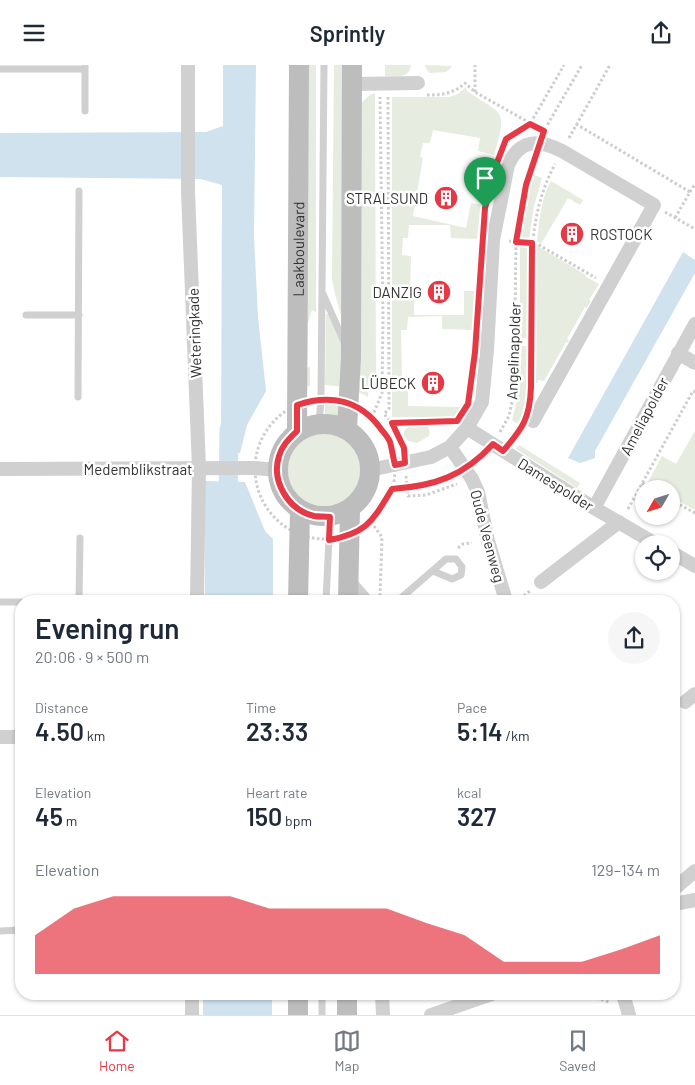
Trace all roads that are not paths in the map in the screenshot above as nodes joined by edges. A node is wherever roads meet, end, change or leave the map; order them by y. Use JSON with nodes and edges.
{"nodes":[{"id":1,"x":188,"y":65,"type":"edge"},
{"id":2,"x":299,"y":65,"type":"edge"},
{"id":3,"x":324,"y":65,"type":"edge"},
{"id":4,"x":85,"y":67,"type":"edge"},
{"id":5,"x":0,"y":69,"type":"edge"},
{"id":6,"x":352,"y":75,"type":"edge"},
{"id":7,"x":418,"y":89,"type":"road end"},
{"id":8,"x":85,"y":111,"type":"dead end"},
{"id":9,"x":79,"y":191,"type":"dead end"},
{"id":10,"x":321,"y":290,"type":"junction"},
{"id":11,"x":26,"y":315,"type":"dead end"},
{"id":12,"x":79,"y":315,"type":"junction"},
{"id":13,"x":695,"y":324,"type":"edge"},
{"id":14,"x":678,"y":353,"type":"junction"},
{"id":15,"x":351,"y":358,"type":"junction"},
{"id":16,"x":695,"y":363,"type":"edge"},
{"id":17,"x":78,"y":397,"type":"dead end"},
{"id":18,"x":529,"y":420,"type":"road end"},
{"id":19,"x":319,"y":423,"type":"junction"},
{"id":20,"x":462,"y":425,"type":"junction"},
{"id":21,"x":347,"y":429,"type":"junction"},
{"id":22,"x":297,"y":431,"type":"junction"},
{"id":23,"x":450,"y":447,"type":"junction"},
{"id":24,"x":0,"y":469,"type":"edge"},
{"id":25,"x":199,"y":469,"type":"junction"},
{"id":26,"x":370,"y":470,"type":"junction"},
{"id":27,"x":277,"y":471,"type":"junction"},
{"id":28,"x":594,"y":508,"type":"junction"},
{"id":29,"x":350,"y":509,"type":"junction"},
{"id":30,"x":300,"y":510,"type":"junction"},
{"id":31,"x":330,"y":517,"type":"junction"},
{"id":32,"x":619,"y":523,"type":"junction"},
{"id":33,"x":640,"y":535,"type":"edge"},
{"id":34,"x":80,"y":538,"type":"dead end"},
{"id":35,"x":680,"y":558,"type":"edge"},
{"id":36,"x":695,"y":566,"type":"edge"},
{"id":37,"x":432,"y":571,"type":"junction"},
{"id":38,"x":348,"y":580,"type":"junction"},
{"id":39,"x":541,"y":582,"type":"dead end"},
{"id":40,"x":79,"y":595,"type":"edge"},
{"id":41,"x":196,"y":595,"type":"edge"},
{"id":42,"x":299,"y":595,"type":"edge"},
{"id":43,"x":326,"y":595,"type":"edge"},
{"id":44,"x":348,"y":595,"type":"edge"},
{"id":45,"x":361,"y":595,"type":"edge"},
{"id":46,"x":405,"y":595,"type":"edge"},
{"id":47,"x":504,"y":595,"type":"edge"},
{"id":48,"x":0,"y":602,"type":"edge"},
{"id":49,"x":15,"y":602,"type":"edge"},
{"id":50,"x":0,"y":737,"type":"edge"},
{"id":51,"x":15,"y":737,"type":"edge"},
{"id":52,"x":695,"y":871,"type":"edge"},
{"id":53,"x":680,"y":884,"type":"edge"},
{"id":54,"x":695,"y":900,"type":"edge"},
{"id":55,"x":680,"y":903,"type":"edge"},
{"id":56,"x":15,"y":930,"type":"edge"},
{"id":57,"x":0,"y":931,"type":"edge"},
{"id":58,"x":192,"y":1000,"type":"edge"},
{"id":59,"x":298,"y":1000,"type":"edge"},
{"id":60,"x":322,"y":1000,"type":"edge"},
{"id":61,"x":347,"y":1000,"type":"edge"},
{"id":62,"x":382,"y":1000,"type":"edge"},
{"id":63,"x":475,"y":1000,"type":"edge"},
{"id":64,"x":192,"y":1015,"type":"edge"},
{"id":65,"x":298,"y":1015,"type":"edge"},
{"id":66,"x":322,"y":1015,"type":"edge"},
{"id":67,"x":347,"y":1015,"type":"edge"},
{"id":68,"x":383,"y":1015,"type":"edge"},
{"id":69,"x":431,"y":1015,"type":"edge"}],
"edges":[{"from":1,"to":25,"type":"street","name":"Weteringkade"},
{"from":2,"to":22,"type":"main road","name":"Laakboulevard"},
{"from":3,"to":10,"type":"lane","name":"Laakboulevard"},
{"from":4,"to":5,"type":"lane"},
{"from":4,"to":8,"type":"lane"},
{"from":6,"to":7,"type":"street","name":"Laakboulevard"},
{"from":6,"to":15,"type":"main road","name":"Laakboulevard"},
{"from":9,"to":12,"type":"lane"},
{"from":10,"to":15,"type":"lane","name":"Laakboulevard"},
{"from":10,"to":19,"type":"lane","name":"Laakboulevard"},
{"from":11,"to":12,"type":"lane"},
{"from":12,"to":17,"type":"lane"},
{"from":13,"to":14,"type":"street","name":"Ameliapolder"},
{"from":14,"to":16,"type":"street"},
{"from":14,"to":28,"type":"street","name":"Ameliapolder"},
{"from":15,"to":21,"type":"main road","name":"Laakboulevard"},
{"from":18,"to":20,"type":"street","name":"Angelinapolder"},
{"from":19,"to":21,"type":"main road"},
{"from":19,"to":22,"type":"main road"},
{"from":20,"to":23,"type":"street","name":"Angelinapolder"},
{"from":20,"to":28,"type":"street","name":"Damespolder"},
{"from":21,"to":26,"type":"main road"},
{"from":22,"to":27,"type":"main road"},
{"from":23,"to":26,"type":"street","name":"Angelinapolder"},
{"from":23,"to":47,"type":"street","name":"Oude Veenweg"},
{"from":24,"to":25,"type":"street","name":"Medemblikstraat"},
{"from":25,"to":27,"type":"street","name":"Medemblikstraat"},
{"from":25,"to":41,"type":"street","name":"Weteringkade"},
{"from":26,"to":29,"type":"main road"},
{"from":27,"to":30,"type":"main road"},
{"from":28,"to":32,"type":"street","name":"Damespolder"},
{"from":29,"to":31,"type":"main road"},
{"from":29,"to":38,"type":"main road"},
{"from":30,"to":31,"type":"main road"},
{"from":30,"to":42,"type":"main road"},
{"from":31,"to":43,"type":"lane"},
{"from":32,"to":33,"type":"street","name":"Damespolder"},
{"from":32,"to":39,"type":"street"},
{"from":34,"to":40,"type":"lane"},
{"from":35,"to":36,"type":"street"},
{"from":37,"to":37,"type":"lane"},
{"from":37,"to":46,"type":"lane"},
{"from":38,"to":44,"type":"main road"},
{"from":38,"to":45,"type":"street"},
{"from":48,"to":49,"type":"lane"},
{"from":50,"to":51,"type":"street"},
{"from":52,"to":53,"type":"street"},
{"from":54,"to":55,"type":"street"},
{"from":56,"to":57,"type":"lane"},
{"from":58,"to":64,"type":"street"},
{"from":59,"to":65,"type":"main road"},
{"from":60,"to":66,"type":"lane"},
{"from":61,"to":67,"type":"main road"},
{"from":62,"to":68,"type":"street"},
{"from":63,"to":69,"type":"street"}]}
